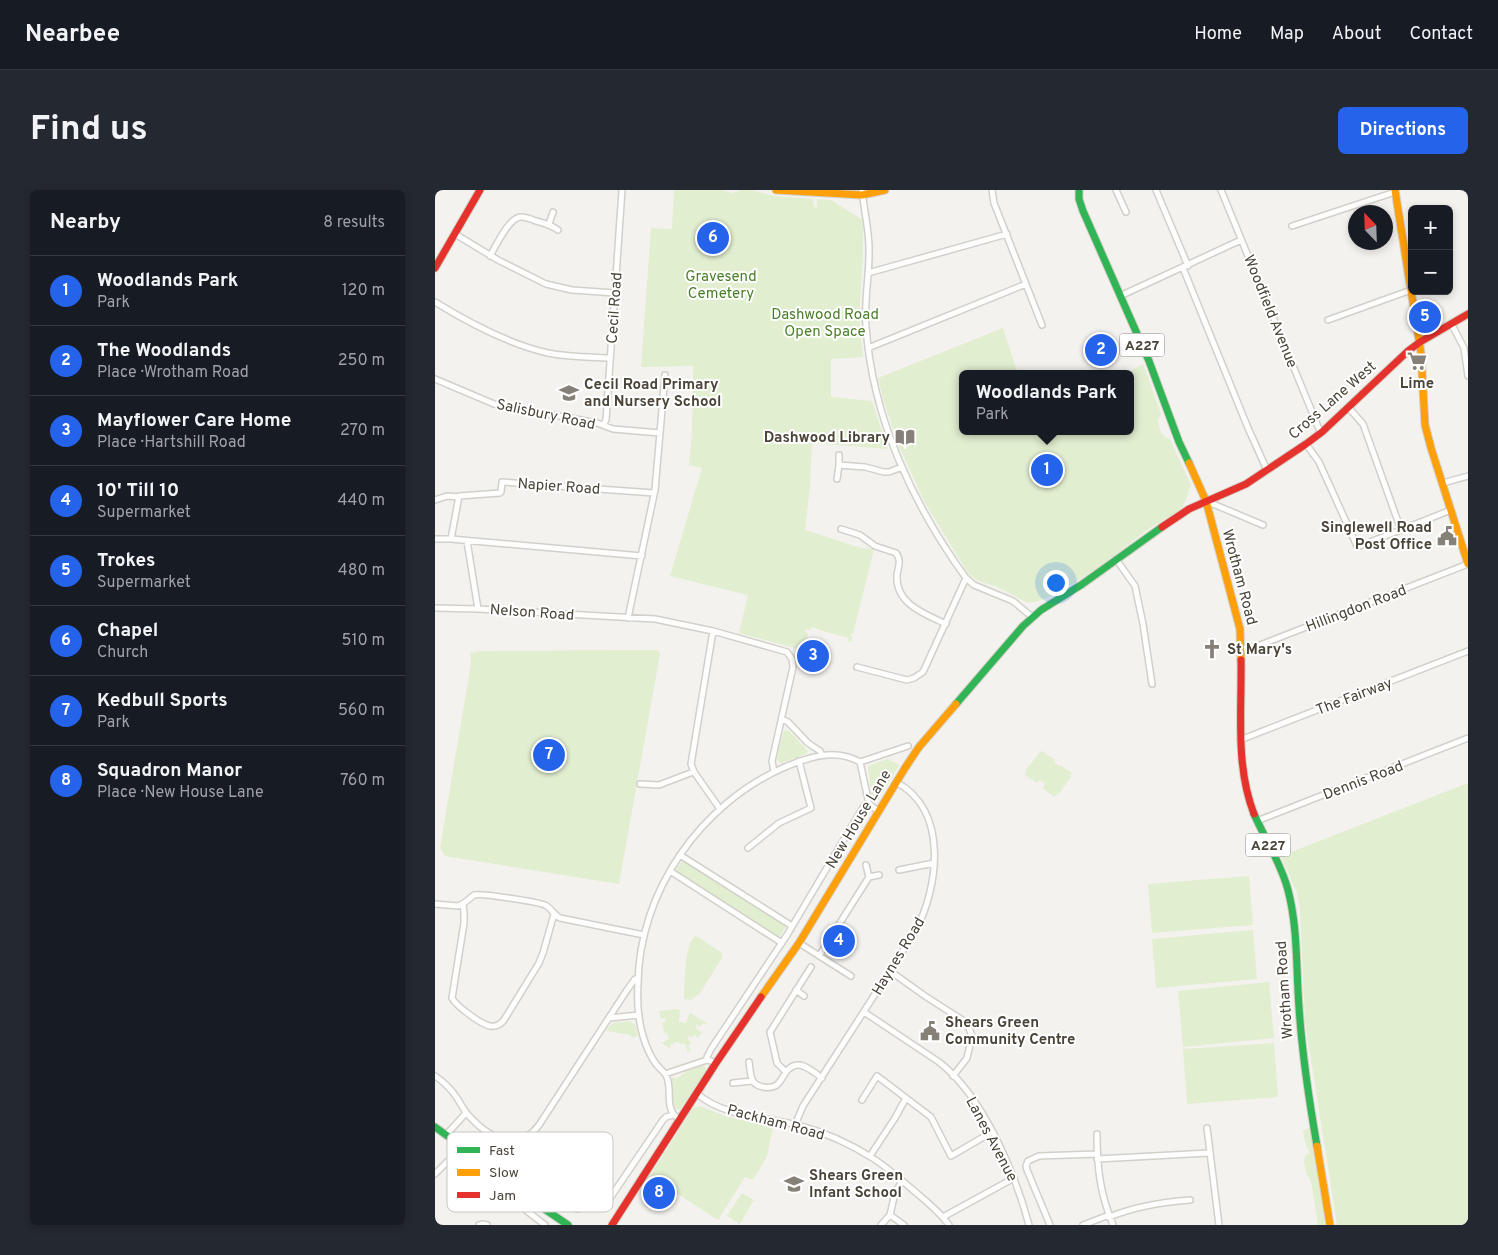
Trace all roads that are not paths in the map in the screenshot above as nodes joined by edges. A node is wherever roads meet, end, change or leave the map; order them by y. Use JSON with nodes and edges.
{"nodes":[{"id":1,"x":480,"y":190,"type":"edge"},
{"id":2,"x":622,"y":190,"type":"edge"},
{"id":3,"x":776,"y":190,"type":"edge"},
{"id":4,"x":885,"y":190,"type":"edge"},
{"id":5,"x":992,"y":190,"type":"edge"},
{"id":6,"x":1079,"y":190,"type":"edge"},
{"id":7,"x":1115,"y":190,"type":"edge"},
{"id":8,"x":1156,"y":190,"type":"edge"},
{"id":9,"x":1221,"y":190,"type":"edge"},
{"id":10,"x":1395,"y":191,"type":"edge"},
{"id":11,"x":862,"y":193,"type":"edge"},
{"id":12,"x":553,"y":212,"type":"dead end"},
{"id":13,"x":1126,"y":212,"type":"dead end"},
{"id":14,"x":549,"y":224,"type":"junction"},
{"id":15,"x":1292,"y":226,"type":"dead end"},
{"id":16,"x":558,"y":230,"type":"dead end"},
{"id":17,"x":455,"y":234,"type":"junction"},
{"id":18,"x":1007,"y":234,"type":"junction"},
{"id":19,"x":1241,"y":240,"type":"junction"},
{"id":20,"x":490,"y":256,"type":"junction"},
{"id":21,"x":435,"y":267,"type":"edge"},
{"id":22,"x":1185,"y":267,"type":"junction"},
{"id":23,"x":1408,"y":271,"type":"edge"},
{"id":24,"x":868,"y":273,"type":"junction"},
{"id":25,"x":1026,"y":284,"type":"junction"},
{"id":26,"x":1408,"y":291,"type":"edge"},
{"id":27,"x":615,"y":293,"type":"junction"},
{"id":28,"x":1412,"y":295,"type":"edge"},
{"id":29,"x":1120,"y":296,"type":"junction"},
{"id":30,"x":435,"y":302,"type":"edge"},
{"id":31,"x":1468,"y":314,"type":"edge"},
{"id":32,"x":1328,"y":320,"type":"dead end"},
{"id":33,"x":1042,"y":325,"type":"dead end"},
{"id":34,"x":1452,"y":325,"type":"junction"},
{"id":35,"x":1420,"y":342,"type":"junction"},
{"id":36,"x":868,"y":348,"type":"junction"},
{"id":37,"x":610,"y":358,"type":"junction"},
{"id":38,"x":665,"y":375,"type":"dead end"},
{"id":39,"x":1468,"y":376,"type":"edge"},
{"id":40,"x":435,"y":380,"type":"edge"},
{"id":41,"x":1348,"y":407,"type":"junction"},
{"id":42,"x":603,"y":426,"type":"junction"},
{"id":43,"x":1322,"y":432,"type":"junction"},
{"id":44,"x":660,"y":433,"type":"junction"},
{"id":45,"x":1306,"y":444,"type":"junction"},
{"id":46,"x":839,"y":455,"type":"dead end"},
{"id":47,"x":839,"y":465,"type":"junction"},
{"id":48,"x":902,"y":467,"type":"junction"},
{"id":49,"x":1267,"y":470,"type":"junction"},
{"id":50,"x":1468,"y":476,"type":"edge"},
{"id":51,"x":837,"y":479,"type":"dead end"},
{"id":52,"x":1443,"y":483,"type":"junction"},
{"id":53,"x":654,"y":493,"type":"junction"},
{"id":54,"x":458,"y":498,"type":"junction"},
{"id":55,"x":435,"y":500,"type":"edge"},
{"id":56,"x":1206,"y":501,"type":"junction"},
{"id":57,"x":1451,"y":510,"type":"junction"},
{"id":58,"x":1263,"y":525,"type":"dead end"},
{"id":59,"x":841,"y":529,"type":"dead end"},
{"id":60,"x":1401,"y":530,"type":"junction"},
{"id":61,"x":435,"y":539,"type":"edge"},
{"id":62,"x":451,"y":539,"type":"junction"},
{"id":63,"x":467,"y":541,"type":"junction"},
{"id":64,"x":642,"y":556,"type":"junction"},
{"id":65,"x":1116,"y":559,"type":"junction"},
{"id":66,"x":1467,"y":560,"type":"edge"},
{"id":67,"x":966,"y":578,"type":"junction"},
{"id":68,"x":435,"y":608,"type":"edge"},
{"id":69,"x":479,"y":609,"type":"junction"},
{"id":70,"x":1032,"y":617,"type":"junction"},
{"id":71,"x":628,"y":618,"type":"junction"},
{"id":72,"x":946,"y":624,"type":"junction"},
{"id":73,"x":713,"y":631,"type":"junction"},
{"id":74,"x":1242,"y":649,"type":"junction"},
{"id":75,"x":1468,"y":651,"type":"edge"},
{"id":76,"x":857,"y":667,"type":"dead end"},
{"id":77,"x":1152,"y":684,"type":"dead end"},
{"id":78,"x":782,"y":719,"type":"junction"},
{"id":79,"x":1468,"y":738,"type":"edge"},
{"id":80,"x":1241,"y":740,"type":"junction"},
{"id":81,"x":908,"y":746,"type":"dead end"},
{"id":82,"x":822,"y":755,"type":"junction"},
{"id":83,"x":799,"y":761,"type":"junction"},
{"id":84,"x":860,"y":762,"type":"junction"},
{"id":85,"x":693,"y":772,"type":"junction"},
{"id":86,"x":774,"y":772,"type":"junction"},
{"id":87,"x":896,"y":782,"type":"junction"},
{"id":88,"x":640,"y":784,"type":"dead end"},
{"id":89,"x":869,"y":803,"type":"junction"},
{"id":90,"x":720,"y":809,"type":"junction"},
{"id":91,"x":878,"y":812,"type":"junction"},
{"id":92,"x":1257,"y":821,"type":"junction"},
{"id":93,"x":748,"y":848,"type":"dead end"},
{"id":94,"x":680,"y":855,"type":"junction"},
{"id":95,"x":934,"y":863,"type":"junction"},
{"id":96,"x":866,"y":865,"type":"dead end"},
{"id":97,"x":899,"y":870,"type":"dead end"},
{"id":98,"x":670,"y":871,"type":"junction"},
{"id":99,"x":879,"y":874,"type":"dead end"},
{"id":100,"x":869,"y":877,"type":"junction"},
{"id":101,"x":435,"y":904,"type":"edge"},
{"id":102,"x":463,"y":905,"type":"junction"},
{"id":103,"x":554,"y":914,"type":"junction"},
{"id":104,"x":792,"y":926,"type":"junction"},
{"id":105,"x":644,"y":935,"type":"junction"},
{"id":106,"x":782,"y":943,"type":"junction"},
{"id":107,"x":799,"y":943,"type":"junction"},
{"id":108,"x":819,"y":956,"type":"junction"},
{"id":109,"x":811,"y":967,"type":"dead end"},
{"id":110,"x":890,"y":970,"type":"junction"},
{"id":111,"x":851,"y":976,"type":"dead end"},
{"id":112,"x":638,"y":978,"type":"junction"},
{"id":113,"x":796,"y":990,"type":"junction"},
{"id":114,"x":804,"y":996,"type":"dead end"},
{"id":115,"x":864,"y":1012,"type":"junction"},
{"id":116,"x":639,"y":1015,"type":"junction"},
{"id":117,"x":609,"y":1018,"type":"junction"},
{"id":118,"x":749,"y":1062,"type":"dead end"},
{"id":119,"x":786,"y":1072,"type":"junction"},
{"id":120,"x":665,"y":1074,"type":"junction"},
{"id":121,"x":435,"y":1076,"type":"edge"},
{"id":122,"x":953,"y":1076,"type":"junction"},
{"id":123,"x":822,"y":1078,"type":"junction"},
{"id":124,"x":752,"y":1081,"type":"junction"},
{"id":125,"x":733,"y":1084,"type":"dead end"},
{"id":126,"x":696,"y":1093,"type":"junction"},
{"id":127,"x":906,"y":1098,"type":"junction"},
{"id":128,"x":862,"y":1100,"type":"dead end"},
{"id":129,"x":466,"y":1113,"type":"junction"},
{"id":130,"x":673,"y":1115,"type":"junction"},
{"id":131,"x":679,"y":1120,"type":"junction"},
{"id":132,"x":795,"y":1124,"type":"junction"},
{"id":133,"x":435,"y":1127,"type":"edge"},
{"id":134,"x":1207,"y":1128,"type":"dead end"},
{"id":135,"x":449,"y":1132,"type":"edge"},
{"id":136,"x":488,"y":1132,"type":"edge"},
{"id":137,"x":532,"y":1132,"type":"edge"},
{"id":138,"x":992,"y":1132,"type":"junction"},
{"id":139,"x":1097,"y":1134,"type":"dead end"},
{"id":140,"x":446,"y":1135,"type":"edge"},
{"id":141,"x":1209,"y":1153,"type":"junction"},
{"id":142,"x":869,"y":1156,"type":"junction"},
{"id":143,"x":1097,"y":1156,"type":"junction"},
{"id":144,"x":447,"y":1162,"type":"edge"},
{"id":145,"x":435,"y":1174,"type":"edge"},
{"id":146,"x":1014,"y":1178,"type":"junction"},
{"id":147,"x":902,"y":1181,"type":"junction"},
{"id":148,"x":613,"y":1194,"type":"edge"},
{"id":149,"x":1190,"y":1200,"type":"dead end"},
{"id":150,"x":529,"y":1212,"type":"edge"},
{"id":151,"x":544,"y":1212,"type":"edge"},
{"id":152,"x":548,"y":1212,"type":"edge"},
{"id":153,"x":890,"y":1215,"type":"junction"},
{"id":154,"x":1109,"y":1216,"type":"junction"},
{"id":155,"x":943,"y":1217,"type":"junction"},
{"id":156,"x":539,"y":1220,"type":"junction"},
{"id":157,"x":479,"y":1225,"type":"edge"},
{"id":158,"x":487,"y":1225,"type":"edge"},
{"id":159,"x":545,"y":1225,"type":"edge"},
{"id":160,"x":568,"y":1225,"type":"edge"},
{"id":161,"x":613,"y":1225,"type":"edge"},
{"id":162,"x":881,"y":1225,"type":"edge"},
{"id":163,"x":904,"y":1225,"type":"edge"},
{"id":164,"x":949,"y":1225,"type":"edge"},
{"id":165,"x":1029,"y":1225,"type":"edge"},
{"id":166,"x":1050,"y":1225,"type":"edge"},
{"id":167,"x":1083,"y":1225,"type":"edge"},
{"id":168,"x":1113,"y":1225,"type":"edge"},
{"id":169,"x":1219,"y":1225,"type":"edge"},
{"id":170,"x":1330,"y":1225,"type":"edge"}],
"edges":[{"from":1,"to":17,"type":"street"},
{"from":2,"to":27,"type":"street","name":"Cecil Road"},
{"from":3,"to":11,"type":"street"},
{"from":4,"to":11,"type":"street"},
{"from":5,"to":18,"type":"street"},
{"from":6,"to":29,"type":"street","name":"Wrotham Road","number":"A227"},
{"from":7,"to":13,"type":"street"},
{"from":8,"to":22,"type":"street"},
{"from":9,"to":19,"type":"street","name":"Woodfield Avenue"},
{"from":10,"to":15,"type":"street"},
{"from":10,"to":23,"type":"street"},
{"from":11,"to":24,"type":"street"},
{"from":12,"to":14,"type":"street"},
{"from":14,"to":16,"type":"street"},
{"from":14,"to":20,"type":"street"},
{"from":17,"to":20,"type":"street"},
{"from":17,"to":21,"type":"street"},
{"from":18,"to":24,"type":"street"},
{"from":18,"to":25,"type":"street"},
{"from":19,"to":22,"type":"street"},
{"from":19,"to":43,"type":"street","name":"Woodfield Avenue"},
{"from":20,"to":27,"type":"street"},
{"from":22,"to":29,"type":"street"},
{"from":22,"to":49,"type":"street"},
{"from":24,"to":36,"type":"street"},
{"from":25,"to":33,"type":"street"},
{"from":25,"to":36,"type":"street"},
{"from":26,"to":32,"type":"street"},
{"from":27,"to":37,"type":"street","name":"Cecil Road"},
{"from":28,"to":35,"type":"street"},
{"from":29,"to":56,"type":"street","name":"Wrotham Road","number":"A227"},
{"from":30,"to":37,"type":"street"},
{"from":31,"to":34,"type":"street","name":"Cross Lane West"},
{"from":34,"to":35,"type":"street","name":"Cross Lane West"},
{"from":34,"to":39,"type":"street"},
{"from":35,"to":41,"type":"street","name":"Cross Lane West"},
{"from":35,"to":52,"type":"street"},
{"from":36,"to":48,"type":"street"},
{"from":37,"to":42,"type":"street","name":"Cecil Road"},
{"from":38,"to":44,"type":"street"},
{"from":40,"to":42,"type":"street","name":"Salisbury Road"},
{"from":41,"to":43,"type":"street","name":"Cross Lane West"},
{"from":41,"to":60,"type":"street"},
{"from":42,"to":44,"type":"street","name":"Salisbury Road"},
{"from":43,"to":45,"type":"street","name":"Cross Lane West"},
{"from":44,"to":53,"type":"street"},
{"from":45,"to":49,"type":"street","name":"Cross Lane West"},
{"from":45,"to":60,"type":"street"},
{"from":46,"to":47,"type":"street"},
{"from":47,"to":48,"type":"street"},
{"from":47,"to":51,"type":"street"},
{"from":48,"to":67,"type":"street"},
{"from":49,"to":56,"type":"street","name":"Cross Lane West"},
{"from":50,"to":52,"type":"street"},
{"from":52,"to":57,"type":"street"},
{"from":53,"to":54,"type":"street","name":"Napier Road"},
{"from":53,"to":64,"type":"street"},
{"from":54,"to":55,"type":"street"},
{"from":54,"to":62,"type":"street"},
{"from":56,"to":58,"type":"street"},
{"from":56,"to":65,"type":"street","name":"New House Lane"},
{"from":56,"to":74,"type":"street","name":"Wrotham Road","number":"A227"},
{"from":57,"to":60,"type":"street"},
{"from":57,"to":66,"type":"street"},
{"from":59,"to":72,"type":"street"},
{"from":61,"to":62,"type":"street"},
{"from":62,"to":63,"type":"street"},
{"from":63,"to":64,"type":"street"},
{"from":63,"to":69,"type":"street","name":"Nelson Road"},
{"from":64,"to":71,"type":"street"},
{"from":65,"to":70,"type":"street","name":"New House Lane"},
{"from":65,"to":77,"type":"street"},
{"from":66,"to":74,"type":"street","name":"Hillingdon Road"},
{"from":67,"to":70,"type":"street"},
{"from":67,"to":72,"type":"street"},
{"from":68,"to":69,"type":"street"},
{"from":69,"to":71,"type":"street","name":"Nelson Road"},
{"from":70,"to":87,"type":"street","name":"New House Lane"},
{"from":71,"to":73,"type":"street","name":"Nelson Road"},
{"from":72,"to":76,"type":"street"},
{"from":73,"to":78,"type":"street","name":"Nelson Road"},
{"from":73,"to":85,"type":"street"},
{"from":74,"to":80,"type":"street","name":"Wrotham Road","number":"A227"},
{"from":75,"to":80,"type":"street","name":"The Fairway"},
{"from":78,"to":82,"type":"street"},
{"from":78,"to":86,"type":"street"},
{"from":79,"to":92,"type":"street","name":"Dennis Road"},
{"from":80,"to":92,"type":"street","name":"Wrotham Road","number":"A227"},
{"from":81,"to":84,"type":"street","name":"New House Lane"},
{"from":82,"to":83,"type":"street"},
{"from":82,"to":84,"type":"street"},
{"from":83,"to":86,"type":"street"},
{"from":83,"to":93,"type":"street"},
{"from":84,"to":89,"type":"street"},
{"from":85,"to":88,"type":"street"},
{"from":85,"to":90,"type":"street"},
{"from":86,"to":90,"type":"street"},
{"from":87,"to":91,"type":"street","name":"New House Lane"},
{"from":87,"to":95,"type":"street","name":"Haynes Road"},
{"from":89,"to":91,"type":"street"},
{"from":89,"to":104,"type":"street","name":"New House Lane"},
{"from":90,"to":94,"type":"street"},
{"from":91,"to":107,"type":"street","name":"New House Lane"},
{"from":92,"to":170,"type":"street","name":"Wrotham Road","number":"A227"},
{"from":94,"to":98,"type":"street"},
{"from":94,"to":104,"type":"street"},
{"from":95,"to":97,"type":"street"},
{"from":95,"to":110,"type":"street","name":"Haynes Road"},
{"from":96,"to":100,"type":"street"},
{"from":98,"to":105,"type":"street"},
{"from":98,"to":106,"type":"street"},
{"from":99,"to":100,"type":"street"},
{"from":100,"to":108,"type":"street"},
{"from":101,"to":102,"type":"street"},
{"from":102,"to":103,"type":"street"},
{"from":102,"to":103,"type":"street"},
{"from":103,"to":105,"type":"street"},
{"from":104,"to":106,"type":"street","name":"New House Lane"},
{"from":105,"to":112,"type":"street"},
{"from":106,"to":120,"type":"street","name":"New House Lane"},
{"from":107,"to":108,"type":"street"},
{"from":107,"to":126,"type":"street","name":"New House Lane"},
{"from":108,"to":111,"type":"street"},
{"from":109,"to":113,"type":"street"},
{"from":110,"to":115,"type":"street","name":"Haynes Road"},
{"from":110,"to":122,"type":"street"},
{"from":112,"to":116,"type":"street"},
{"from":112,"to":117,"type":"street"},
{"from":113,"to":114,"type":"street"},
{"from":113,"to":119,"type":"street"},
{"from":115,"to":122,"type":"street","name":"Lanes Avenue"},
{"from":115,"to":123,"type":"street","name":"Haynes Road"},
{"from":116,"to":117,"type":"street"},
{"from":116,"to":120,"type":"street"},
{"from":117,"to":137,"type":"street"},
{"from":118,"to":124,"type":"street"},
{"from":119,"to":123,"type":"street"},
{"from":119,"to":124,"type":"street"},
{"from":120,"to":130,"type":"street"},
{"from":121,"to":129,"type":"street"},
{"from":122,"to":138,"type":"street","name":"Lanes Avenue"},
{"from":123,"to":132,"type":"street","name":"Haynes Road"},
{"from":124,"to":125,"type":"street"},
{"from":126,"to":131,"type":"street","name":"New House Lane"},
{"from":126,"to":132,"type":"street","name":"Packham Road"},
{"from":127,"to":128,"type":"street"},
{"from":127,"to":138,"type":"street"},
{"from":127,"to":142,"type":"street"},
{"from":129,"to":135,"type":"street"},
{"from":129,"to":136,"type":"street"},
{"from":130,"to":131,"type":"street"},
{"from":130,"to":148,"type":"street"},
{"from":131,"to":161,"type":"street","name":"New House Lane"},
{"from":132,"to":142,"type":"street","name":"Packham Road"},
{"from":133,"to":140,"type":"street"},
{"from":134,"to":141,"type":"street"},
{"from":138,"to":146,"type":"street","name":"Lanes Avenue"},
{"from":139,"to":143,"type":"street"},
{"from":141,"to":143,"type":"street"},
{"from":141,"to":169,"type":"street"},
{"from":142,"to":147,"type":"street","name":"Packham Road"},
{"from":143,"to":154,"type":"street"},
{"from":143,"to":166,"type":"street"},
{"from":144,"to":145,"type":"street"},
{"from":146,"to":155,"type":"street"},
{"from":146,"to":165,"type":"street","name":"Lanes Avenue"},
{"from":147,"to":153,"type":"street"},
{"from":147,"to":155,"type":"street","name":"Packham Road"},
{"from":149,"to":154,"type":"street"},
{"from":150,"to":156,"type":"street"},
{"from":151,"to":156,"type":"street"},
{"from":152,"to":160,"type":"street"},
{"from":153,"to":162,"type":"street"},
{"from":153,"to":163,"type":"street"},
{"from":154,"to":167,"type":"street"},
{"from":154,"to":168,"type":"street"},
{"from":155,"to":164,"type":"street","name":"Packham Road"},
{"from":156,"to":159,"type":"street"},
{"from":157,"to":158,"type":"street"}]}
